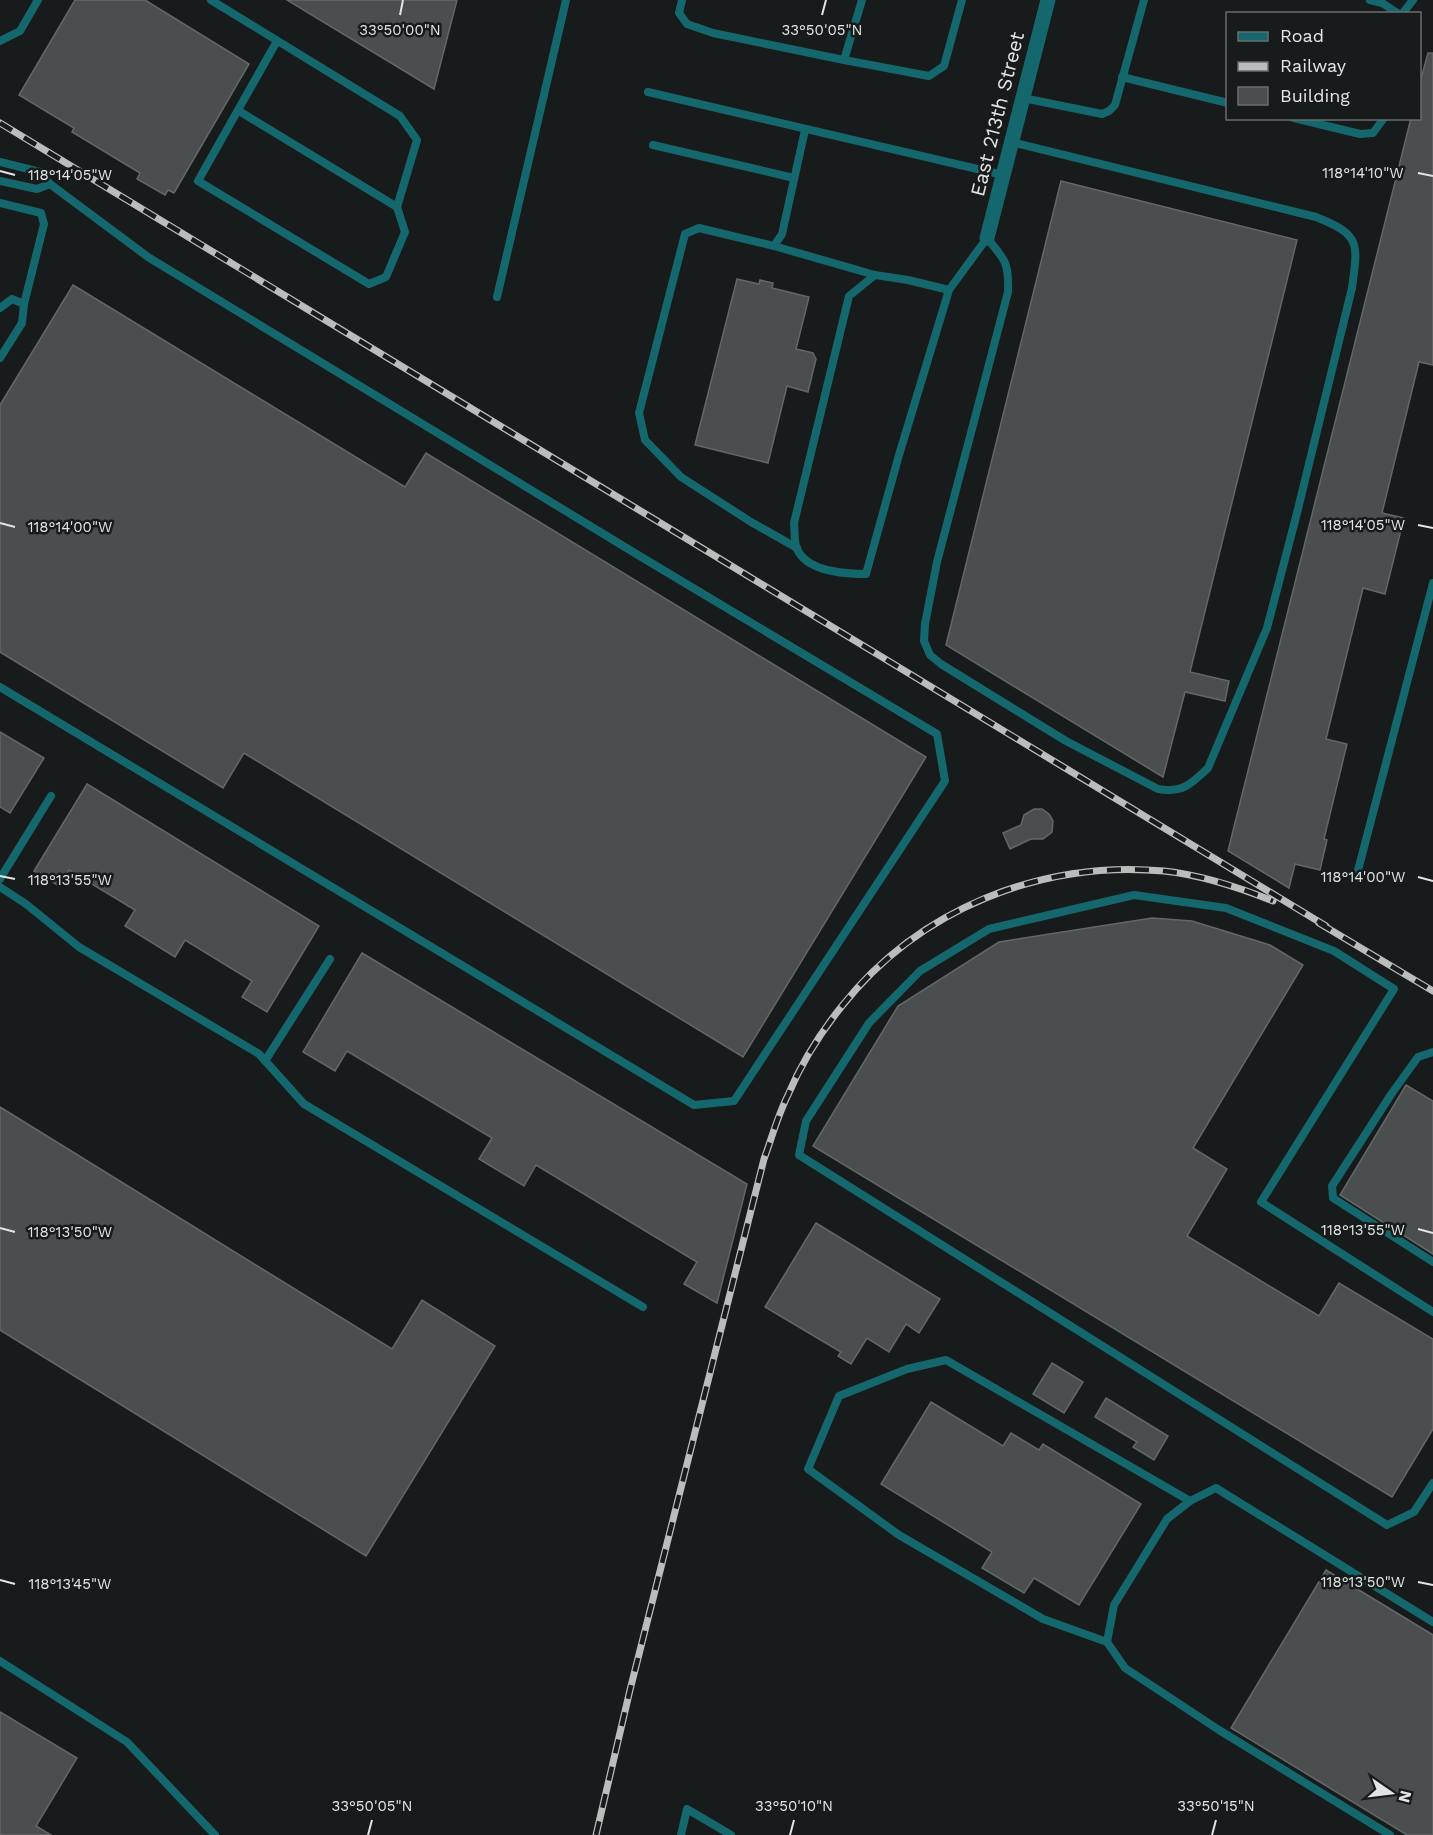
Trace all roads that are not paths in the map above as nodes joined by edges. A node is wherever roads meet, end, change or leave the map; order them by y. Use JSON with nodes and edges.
{"nodes":[{"id":1,"x":38,"y":0,"type":"edge"},
{"id":2,"x":211,"y":0,"type":"edge"},
{"id":3,"x":566,"y":0,"type":"edge"},
{"id":4,"x":682,"y":0,"type":"edge"},
{"id":5,"x":862,"y":0,"type":"edge"},
{"id":6,"x":962,"y":0,"type":"edge"},
{"id":7,"x":1048,"y":0,"type":"edge"},
{"id":8,"x":1144,"y":0,"type":"edge"},
{"id":9,"x":1370,"y":0,"type":"edge"},
{"id":10,"x":1413,"y":0,"type":"edge"},
{"id":11,"x":1397,"y":12,"type":"edge"},
{"id":12,"x":1402,"y":12,"type":"edge"},
{"id":13,"x":0,"y":40,"type":"edge"},
{"id":14,"x":277,"y":41,"type":"junction"},
{"id":15,"x":844,"y":60,"type":"junction"},
{"id":16,"x":1122,"y":77,"type":"junction"},
{"id":17,"x":648,"y":92,"type":"dead end"},
{"id":18,"x":1023,"y":98,"type":"junction"},
{"id":19,"x":1226,"y":103,"type":"edge"},
{"id":20,"x":239,"y":111,"type":"junction"},
{"id":21,"x":1302,"y":120,"type":"edge"},
{"id":22,"x":1383,"y":120,"type":"edge"},
{"id":23,"x":805,"y":130,"type":"junction"},
{"id":24,"x":1011,"y":142,"type":"junction"},
{"id":25,"x":653,"y":145,"type":"dead end"},
{"id":26,"x":0,"y":162,"type":"edge"},
{"id":27,"x":1003,"y":175,"type":"junction"},
{"id":28,"x":794,"y":178,"type":"junction"},
{"id":29,"x":0,"y":181,"type":"edge"},
{"id":30,"x":50,"y":184,"type":"junction"},
{"id":31,"x":0,"y":203,"type":"edge"},
{"id":32,"x":397,"y":207,"type":"junction"},
{"id":33,"x":987,"y":238,"type":"junction"},
{"id":34,"x":774,"y":246,"type":"junction"},
{"id":35,"x":875,"y":274,"type":"junction"},
{"id":36,"x":949,"y":290,"type":"junction"},
{"id":37,"x":497,"y":297,"type":"dead end"},
{"id":38,"x":24,"y":304,"type":"junction"},
{"id":39,"x":0,"y":308,"type":"edge"},
{"id":40,"x":0,"y":358,"type":"edge"},
{"id":41,"x":796,"y":548,"type":"junction"},
{"id":42,"x":1433,"y":583,"type":"edge"},
{"id":43,"x":0,"y":687,"type":"edge"},
{"id":44,"x":51,"y":796,"type":"dead end"},
{"id":45,"x":1356,"y":878,"type":"dead end"},
{"id":46,"x":0,"y":879,"type":"edge"},
{"id":47,"x":0,"y":887,"type":"edge"},
{"id":48,"x":330,"y":959,"type":"dead end"},
{"id":49,"x":1433,"y":1053,"type":"edge"},
{"id":50,"x":265,"y":1061,"type":"junction"},
{"id":51,"x":1433,"y":1262,"type":"edge"},
{"id":52,"x":643,"y":1307,"type":"dead end"},
{"id":53,"x":1433,"y":1312,"type":"edge"},
{"id":54,"x":1433,"y":1483,"type":"edge"},
{"id":55,"x":1190,"y":1501,"type":"junction"},
{"id":56,"x":1433,"y":1622,"type":"edge"},
{"id":57,"x":1107,"y":1642,"type":"junction"},
{"id":58,"x":0,"y":1661,"type":"edge"},
{"id":59,"x":215,"y":1835,"type":"edge"},
{"id":60,"x":681,"y":1835,"type":"edge"},
{"id":61,"x":731,"y":1835,"type":"edge"},
{"id":62,"x":1390,"y":1835,"type":"edge"}],
"edges":[{"from":1,"to":13,"type":"lane"},
{"from":2,"to":14,"type":"lane"},
{"from":3,"to":37,"type":"lane"},
{"from":4,"to":15,"type":"lane"},
{"from":5,"to":15,"type":"lane"},
{"from":6,"to":15,"type":"lane"},
{"from":7,"to":18,"type":"street","name":"East 213th Street"},
{"from":8,"to":16,"type":"lane"},
{"from":9,"to":11,"type":"lane"},
{"from":10,"to":12,"type":"lane"},
{"from":14,"to":20,"type":"lane"},
{"from":14,"to":32,"type":"lane"},
{"from":16,"to":18,"type":"lane"},
{"from":16,"to":19,"type":"lane"},
{"from":17,"to":23,"type":"lane"},
{"from":18,"to":24,"type":"street","name":"East 213th Street"},
{"from":20,"to":32,"type":"lane"},
{"from":20,"to":32,"type":"lane"},
{"from":21,"to":22,"type":"lane"},
{"from":23,"to":27,"type":"lane"},
{"from":23,"to":28,"type":"lane"},
{"from":24,"to":27,"type":"street","name":"East 213th Street"},
{"from":24,"to":33,"type":"lane"},
{"from":25,"to":28,"type":"lane"},
{"from":26,"to":30,"type":"lane"},
{"from":27,"to":33,"type":"street","name":"East 213th Street"},
{"from":28,"to":34,"type":"lane"},
{"from":29,"to":30,"type":"lane"},
{"from":30,"to":43,"type":"lane"},
{"from":31,"to":38,"type":"lane"},
{"from":33,"to":36,"type":"lane"},
{"from":34,"to":35,"type":"lane"},
{"from":34,"to":41,"type":"lane"},
{"from":35,"to":36,"type":"lane"},
{"from":35,"to":41,"type":"lane"},
{"from":36,"to":41,"type":"lane"},
{"from":38,"to":39,"type":"lane"},
{"from":38,"to":40,"type":"lane"},
{"from":42,"to":45,"type":"lane"},
{"from":44,"to":46,"type":"lane"},
{"from":47,"to":50,"type":"lane"},
{"from":48,"to":50,"type":"lane"},
{"from":49,"to":51,"type":"lane"},
{"from":50,"to":52,"type":"lane"},
{"from":53,"to":54,"type":"lane"},
{"from":55,"to":56,"type":"lane"},
{"from":55,"to":57,"type":"lane"},
{"from":55,"to":57,"type":"lane"},
{"from":57,"to":62,"type":"lane"},
{"from":58,"to":59,"type":"lane"},
{"from":60,"to":61,"type":"lane"}]}
